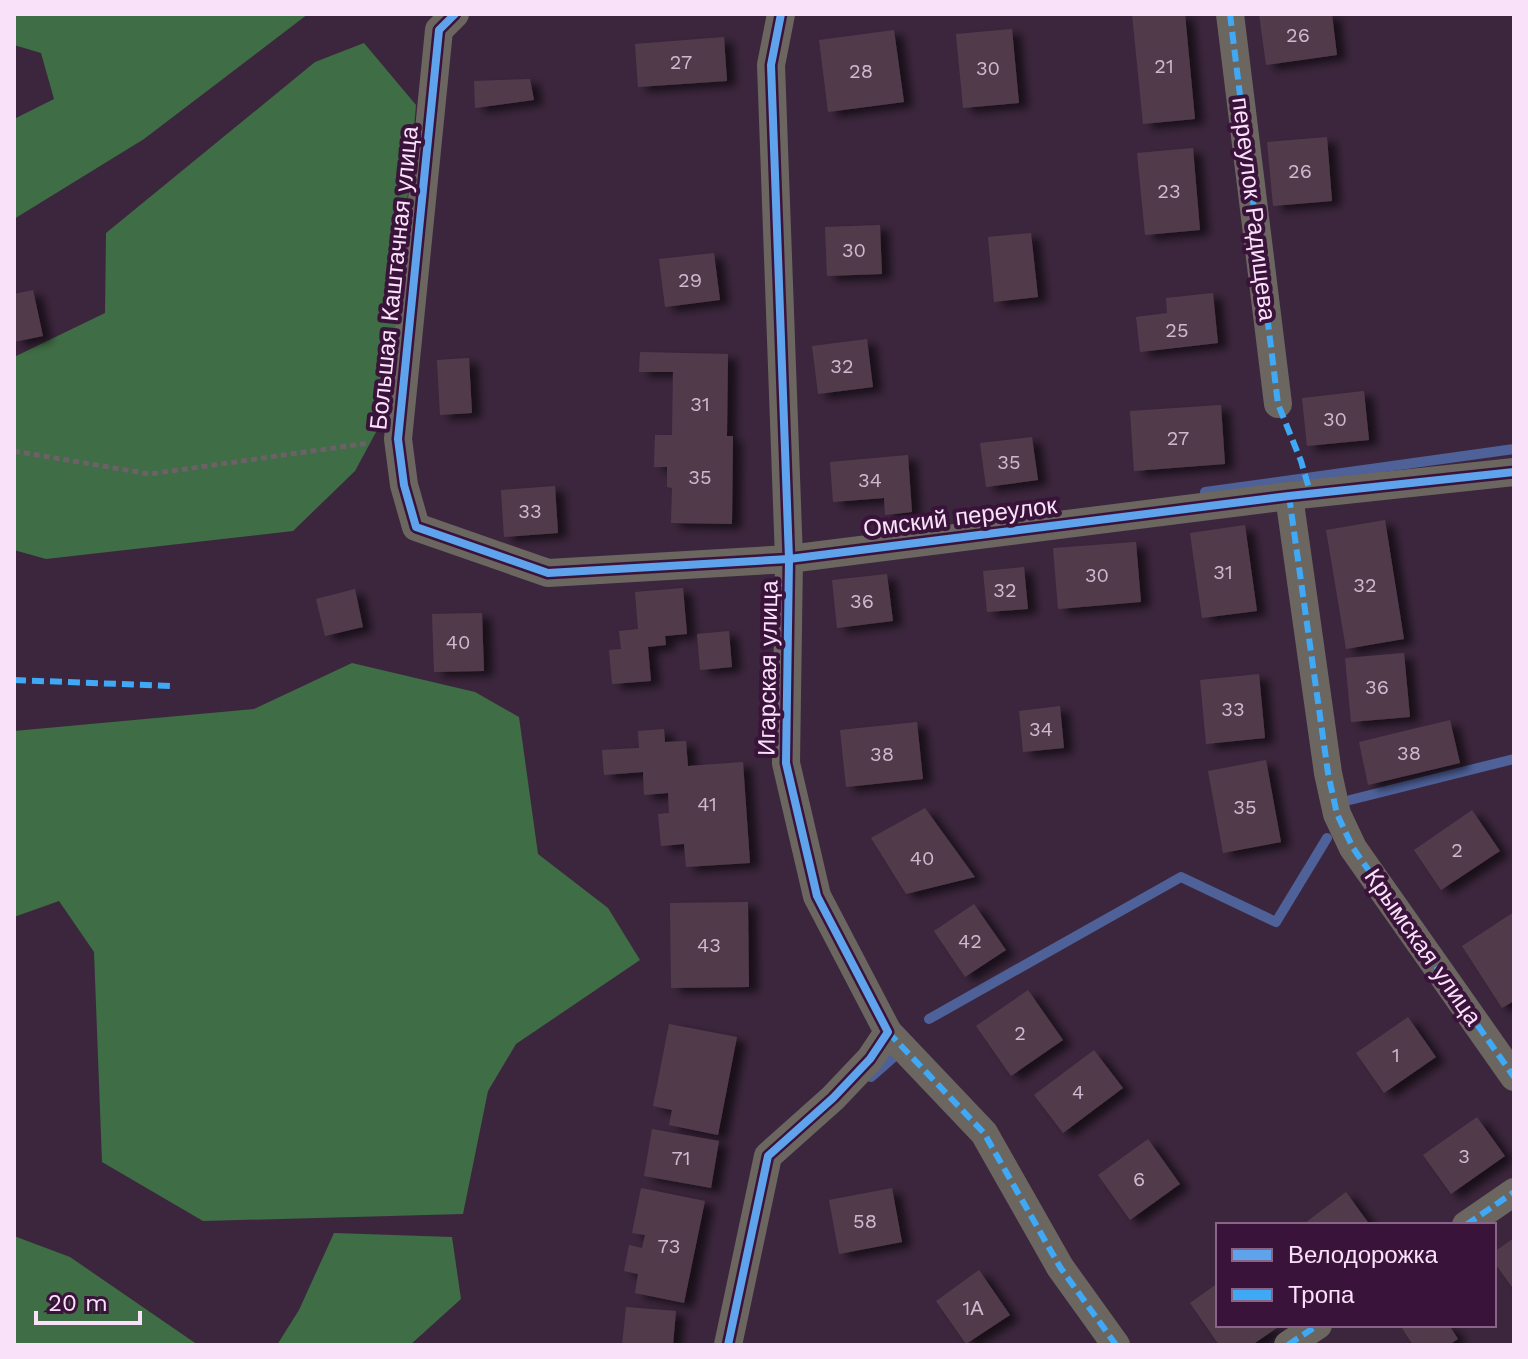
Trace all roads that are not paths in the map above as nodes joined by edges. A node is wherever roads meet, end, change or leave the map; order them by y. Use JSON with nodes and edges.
{"nodes":[{"id":1,"x":781,"y":14,"type":"edge"},
{"id":2,"x":1230,"y":14,"type":"edge"},
{"id":3,"x":447,"y":22,"type":"edge"},
{"id":4,"x":1278,"y":404,"type":"dead end"},
{"id":5,"x":1514,"y":472,"type":"edge"},
{"id":6,"x":1289,"y":496,"type":"junction"},
{"id":7,"x":416,"y":527,"type":"joint"},
{"id":8,"x":789,"y":559,"type":"junction"},
{"id":9,"x":888,"y":1032,"type":"junction"},
{"id":10,"x":1514,"y":1077,"type":"edge"},
{"id":11,"x":1514,"y":1192,"type":"edge"},
{"id":12,"x":1469,"y":1223,"type":"edge"},
{"id":13,"x":1315,"y":1327,"type":"edge"},
{"id":14,"x":728,"y":1345,"type":"edge"},
{"id":15,"x":1116,"y":1345,"type":"edge"},
{"id":16,"x":1288,"y":1345,"type":"edge"}],
"edges":[{"from":1,"to":8,"type":"street","name":"Игарская улица"},
{"from":2,"to":4,"type":"street","name":"переулок Радищева"},
{"from":3,"to":7,"type":"street","name":"Большая Каштачная улица"},
{"from":5,"to":6,"type":"street","name":"Омский переулок"},
{"from":6,"to":8,"type":"street","name":"Омский переулок"},
{"from":6,"to":10,"type":"street","name":"Крымская улица"},
{"from":7,"to":8,"type":"street","name":"Омский переулок"},
{"from":8,"to":9,"type":"street","name":"Игарская улица"},
{"from":9,"to":14,"type":"street"},
{"from":9,"to":15,"type":"street","name":"Игарская улица"},
{"from":11,"to":12,"type":"street"},
{"from":13,"to":16,"type":"street"}]}
